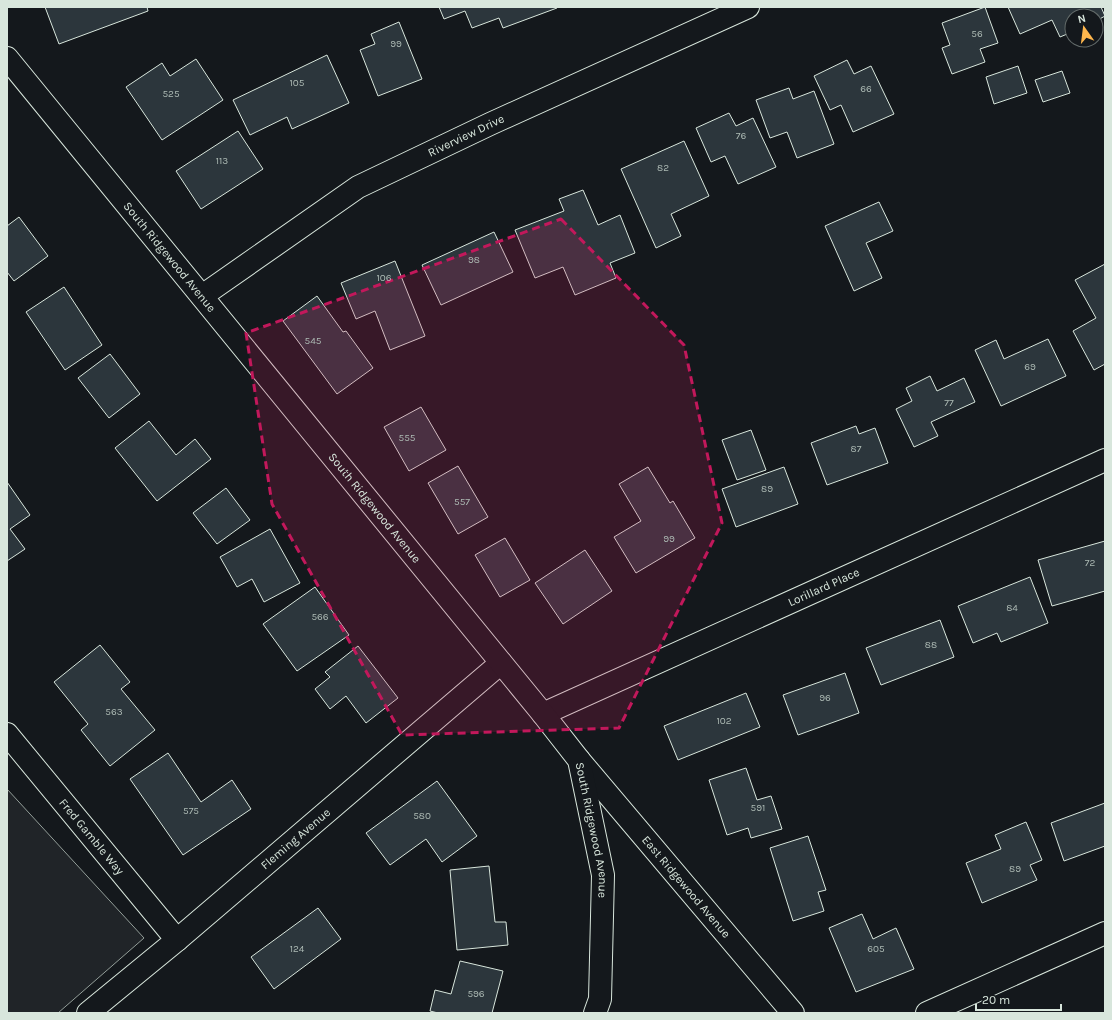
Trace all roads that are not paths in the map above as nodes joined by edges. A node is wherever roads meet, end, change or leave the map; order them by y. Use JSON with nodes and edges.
{"nodes":[{"id":1,"x":748,"y":7,"type":"edge"},
{"id":2,"x":7,"y":58,"type":"edge"},
{"id":3,"x":202,"y":296,"type":"junction"},
{"id":4,"x":1105,"y":460,"type":"edge"},
{"id":5,"x":501,"y":663,"type":"junction"},
{"id":6,"x":543,"y":714,"type":"junction"},
{"id":7,"x":7,"y":734,"type":"edge"},
{"id":8,"x":579,"y":760,"type":"junction"},
{"id":9,"x":1105,"y":933,"type":"edge"},
{"id":10,"x":176,"y":940,"type":"junction"},
{"id":11,"x":88,"y":1013,"type":"edge"},
{"id":12,"x":595,"y":1013,"type":"edge"},
{"id":13,"x":793,"y":1013,"type":"edge"},
{"id":14,"x":927,"y":1013,"type":"edge"}],
"edges":[{"from":1,"to":3,"type":"street","name":"Riverview Drive"},
{"from":2,"to":3,"type":"street","name":"South Ridgewood Avenue"},
{"from":3,"to":5,"type":"street","name":"South Ridgewood Avenue"},
{"from":4,"to":6,"type":"street","name":"Lorillard Place"},
{"from":5,"to":6,"type":"street","name":"South Ridgewood Avenue"},
{"from":5,"to":10,"type":"street","name":"Fleming Avenue"},
{"from":6,"to":8,"type":"street","name":"South Ridgewood Avenue"},
{"from":7,"to":10,"type":"street","name":"Fred Gamble Way"},
{"from":8,"to":12,"type":"street","name":"South Ridgewood Avenue"},
{"from":8,"to":13,"type":"street","name":"East Ridgewood Avenue"},
{"from":9,"to":14,"type":"street"},
{"from":10,"to":11,"type":"street","name":"Fleming Avenue"}]}
